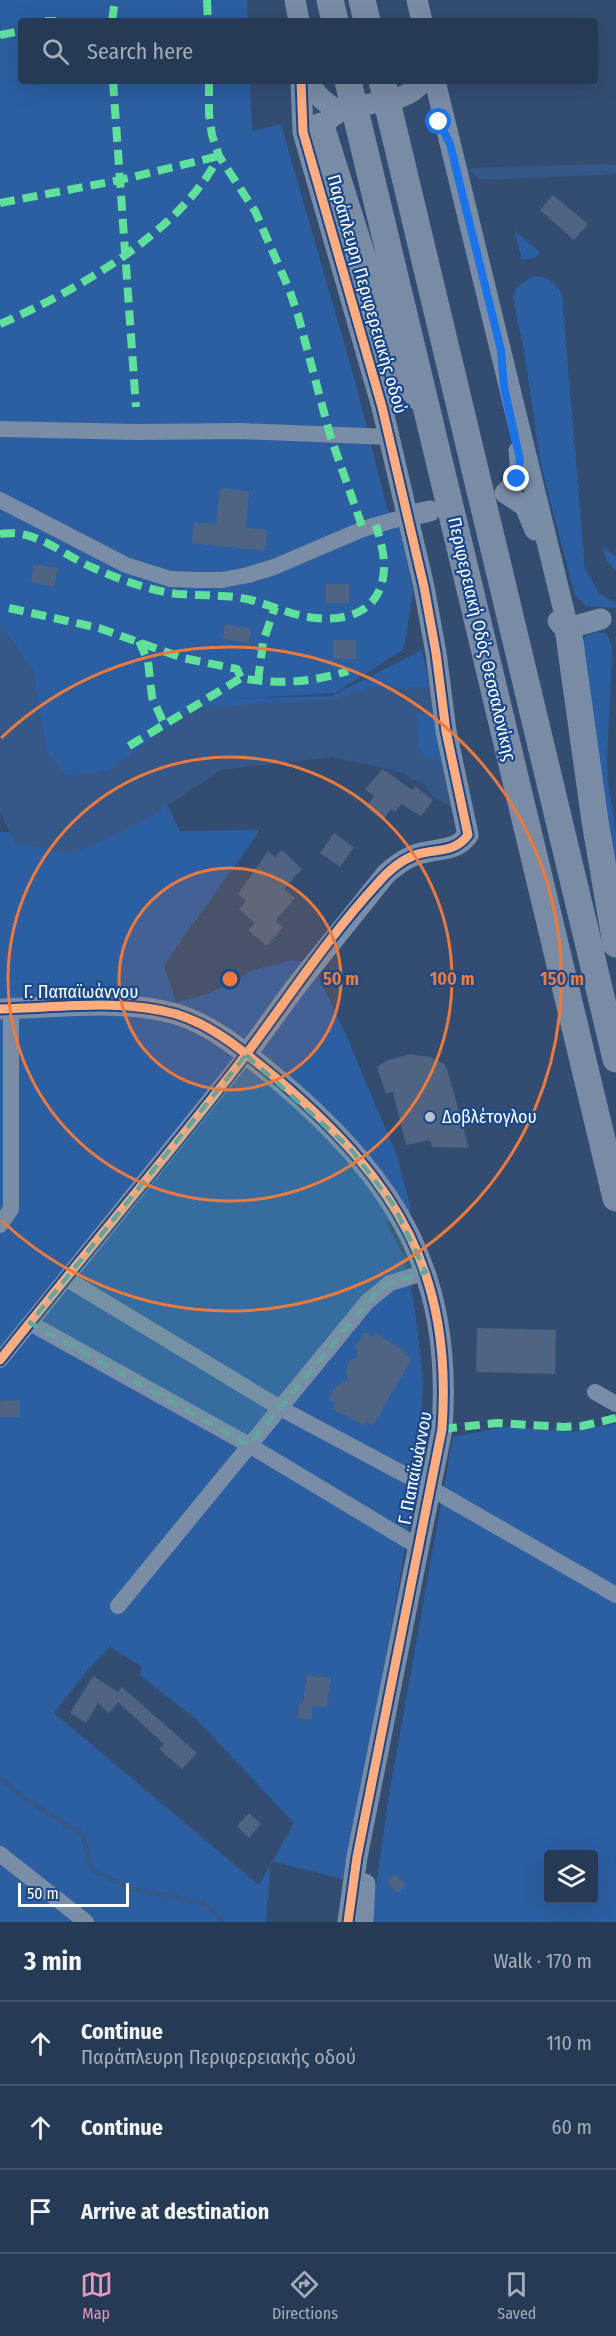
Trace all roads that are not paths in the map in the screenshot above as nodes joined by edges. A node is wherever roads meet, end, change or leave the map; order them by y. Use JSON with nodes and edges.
{"nodes":[{"id":1,"x":295,"y":0,"type":"edge"},
{"id":2,"x":330,"y":0,"type":"edge"},
{"id":3,"x":362,"y":0,"type":"edge"},
{"id":4,"x":417,"y":0,"type":"edge"},
{"id":5,"x":298,"y":18,"type":"edge"},
{"id":6,"x":334,"y":18,"type":"edge"},
{"id":7,"x":367,"y":18,"type":"edge"},
{"id":8,"x":421,"y":18,"type":"edge"},
{"id":9,"x":301,"y":84,"type":"edge"},
{"id":10,"x":311,"y":84,"type":"edge"},
{"id":11,"x":420,"y":84,"type":"edge"},
{"id":12,"x":436,"y":84,"type":"edge"},
{"id":13,"x":388,"y":93,"type":"edge"},
{"id":14,"x":344,"y":106,"type":"edge"},
{"id":15,"x":450,"y":144,"type":"junction"},
{"id":16,"x":314,"y":166,"type":"junction"},
{"id":17,"x":501,"y":350,"type":"junction"},
{"id":18,"x":426,"y":405,"type":"junction"},
{"id":19,"x":0,"y":429,"type":"edge"},
{"id":20,"x":390,"y":437,"type":"junction"},
{"id":21,"x":489,"y":496,"type":"junction"},
{"id":22,"x":0,"y":500,"type":"edge"},
{"id":23,"x":443,"y":506,"type":"junction"},
{"id":24,"x":408,"y":516,"type":"junction"},
{"id":25,"x":561,"y":594,"type":"junction"},
{"id":26,"x":608,"y":622,"type":"edge"},
{"id":27,"x":568,"y":628,"type":"junction"},
{"id":28,"x":616,"y":944,"type":"edge"},
{"id":29,"x":6,"y":1009,"type":"edge"},
{"id":30,"x":246,"y":1054,"type":"junction"},
{"id":31,"x":616,"y":1059,"type":"edge"},
{"id":32,"x":616,"y":1198,"type":"edge"},
{"id":33,"x":0,"y":1225,"type":"edge"},
{"id":34,"x":426,"y":1272,"type":"junction"},
{"id":35,"x":67,"y":1280,"type":"junction"},
{"id":36,"x":30,"y":1323,"type":"junction"},
{"id":37,"x":0,"y":1360,"type":"edge"},
{"id":38,"x":595,"y":1392,"type":"dead end"},
{"id":39,"x":616,"y":1404,"type":"edge"},
{"id":40,"x":280,"y":1408,"type":"junction"},
{"id":41,"x":249,"y":1445,"type":"junction"},
{"id":42,"x":430,"y":1488,"type":"junction"},
{"id":43,"x":417,"y":1546,"type":"junction"},
{"id":44,"x":616,"y":1595,"type":"edge"},
{"id":45,"x":118,"y":1606,"type":"dead end"},
{"id":46,"x":366,"y":1815,"type":"junction"},
{"id":47,"x":0,"y":1854,"type":"edge"},
{"id":48,"x":86,"y":1922,"type":"edge"},
{"id":49,"x":348,"y":1922,"type":"edge"},
{"id":50,"x":363,"y":1922,"type":"edge"}],
"edges":[{"from":1,"to":5,"type":"street"},
{"from":2,"to":6,"type":"highway"},
{"from":3,"to":7,"type":"highway"},
{"from":4,"to":8,"type":"street"},
{"from":9,"to":16,"type":"street","name":"Παράπλευρη Περιφερειακής οδού"},
{"from":10,"to":14,"type":"street"},
{"from":11,"to":13,"type":"street"},
{"from":12,"to":15,"type":"street"},
{"from":13,"to":14,"type":"street"},
{"from":13,"to":15,"type":"street"},
{"from":13,"to":21,"type":"highway","name":"Περιφερειακή Οδός Θεσσαλονίκης"},
{"from":14,"to":16,"type":"street"},
{"from":14,"to":18,"type":"highway","name":"Περιφερειακή Οδός Θεσσαλονίκης"},
{"from":14,"to":18,"type":"highway"},
{"from":15,"to":17,"type":"street"},
{"from":16,"to":20,"type":"street","name":"Παράπλευρη Περιφερειακής οδού"},
{"from":17,"to":21,"type":"street"},
{"from":17,"to":25,"type":"street"},
{"from":18,"to":23,"type":"highway","name":"Περιφερειακή Οδός Θεσσαλονίκης"},
{"from":19,"to":20,"type":"street"},
{"from":20,"to":24,"type":"street","name":"Παράπλευρη Περιφερειακής οδού"},
{"from":21,"to":27,"type":"street"},
{"from":21,"to":31,"type":"highway","name":"Περιφερειακή Οδός Θεσσαλονίκης"},
{"from":22,"to":24,"type":"street"},
{"from":23,"to":24,"type":"street"},
{"from":23,"to":32,"type":"highway","name":"Περιφερειακή Οδός Θεσσαλονίκης"},
{"from":24,"to":30,"type":"street","name":"Παράπλευρη Περιφερειακής οδού"},
{"from":25,"to":26,"type":"street"},
{"from":25,"to":27,"type":"street"},
{"from":26,"to":27,"type":"street"},
{"from":27,"to":28,"type":"highway"},
{"from":29,"to":30,"type":"street","name":"Γ. Παπαϊωάννου"},
{"from":29,"to":33,"type":"street"},
{"from":30,"to":34,"type":"street","name":"Γ. Παπαϊωάννου"},
{"from":30,"to":35,"type":"street"},
{"from":34,"to":40,"type":"street"},
{"from":34,"to":42,"type":"street","name":"Γ. Παπαϊωάννου"},
{"from":35,"to":36,"type":"street"},
{"from":35,"to":40,"type":"street"},
{"from":36,"to":37,"type":"street"},
{"from":36,"to":41,"type":"street"},
{"from":38,"to":39,"type":"street"},
{"from":40,"to":41,"type":"street"},
{"from":40,"to":42,"type":"street"},
{"from":41,"to":43,"type":"street"},
{"from":41,"to":45,"type":"street"},
{"from":42,"to":43,"type":"street","name":"Γ. Παπαϊωάννου"},
{"from":42,"to":44,"type":"street"},
{"from":43,"to":46,"type":"street","name":"Γ. Παπαϊωάννου"},
{"from":46,"to":49,"type":"street","name":"Γ. Παπαϊωάννου"},
{"from":46,"to":50,"type":"street"},
{"from":47,"to":48,"type":"street"}]}
